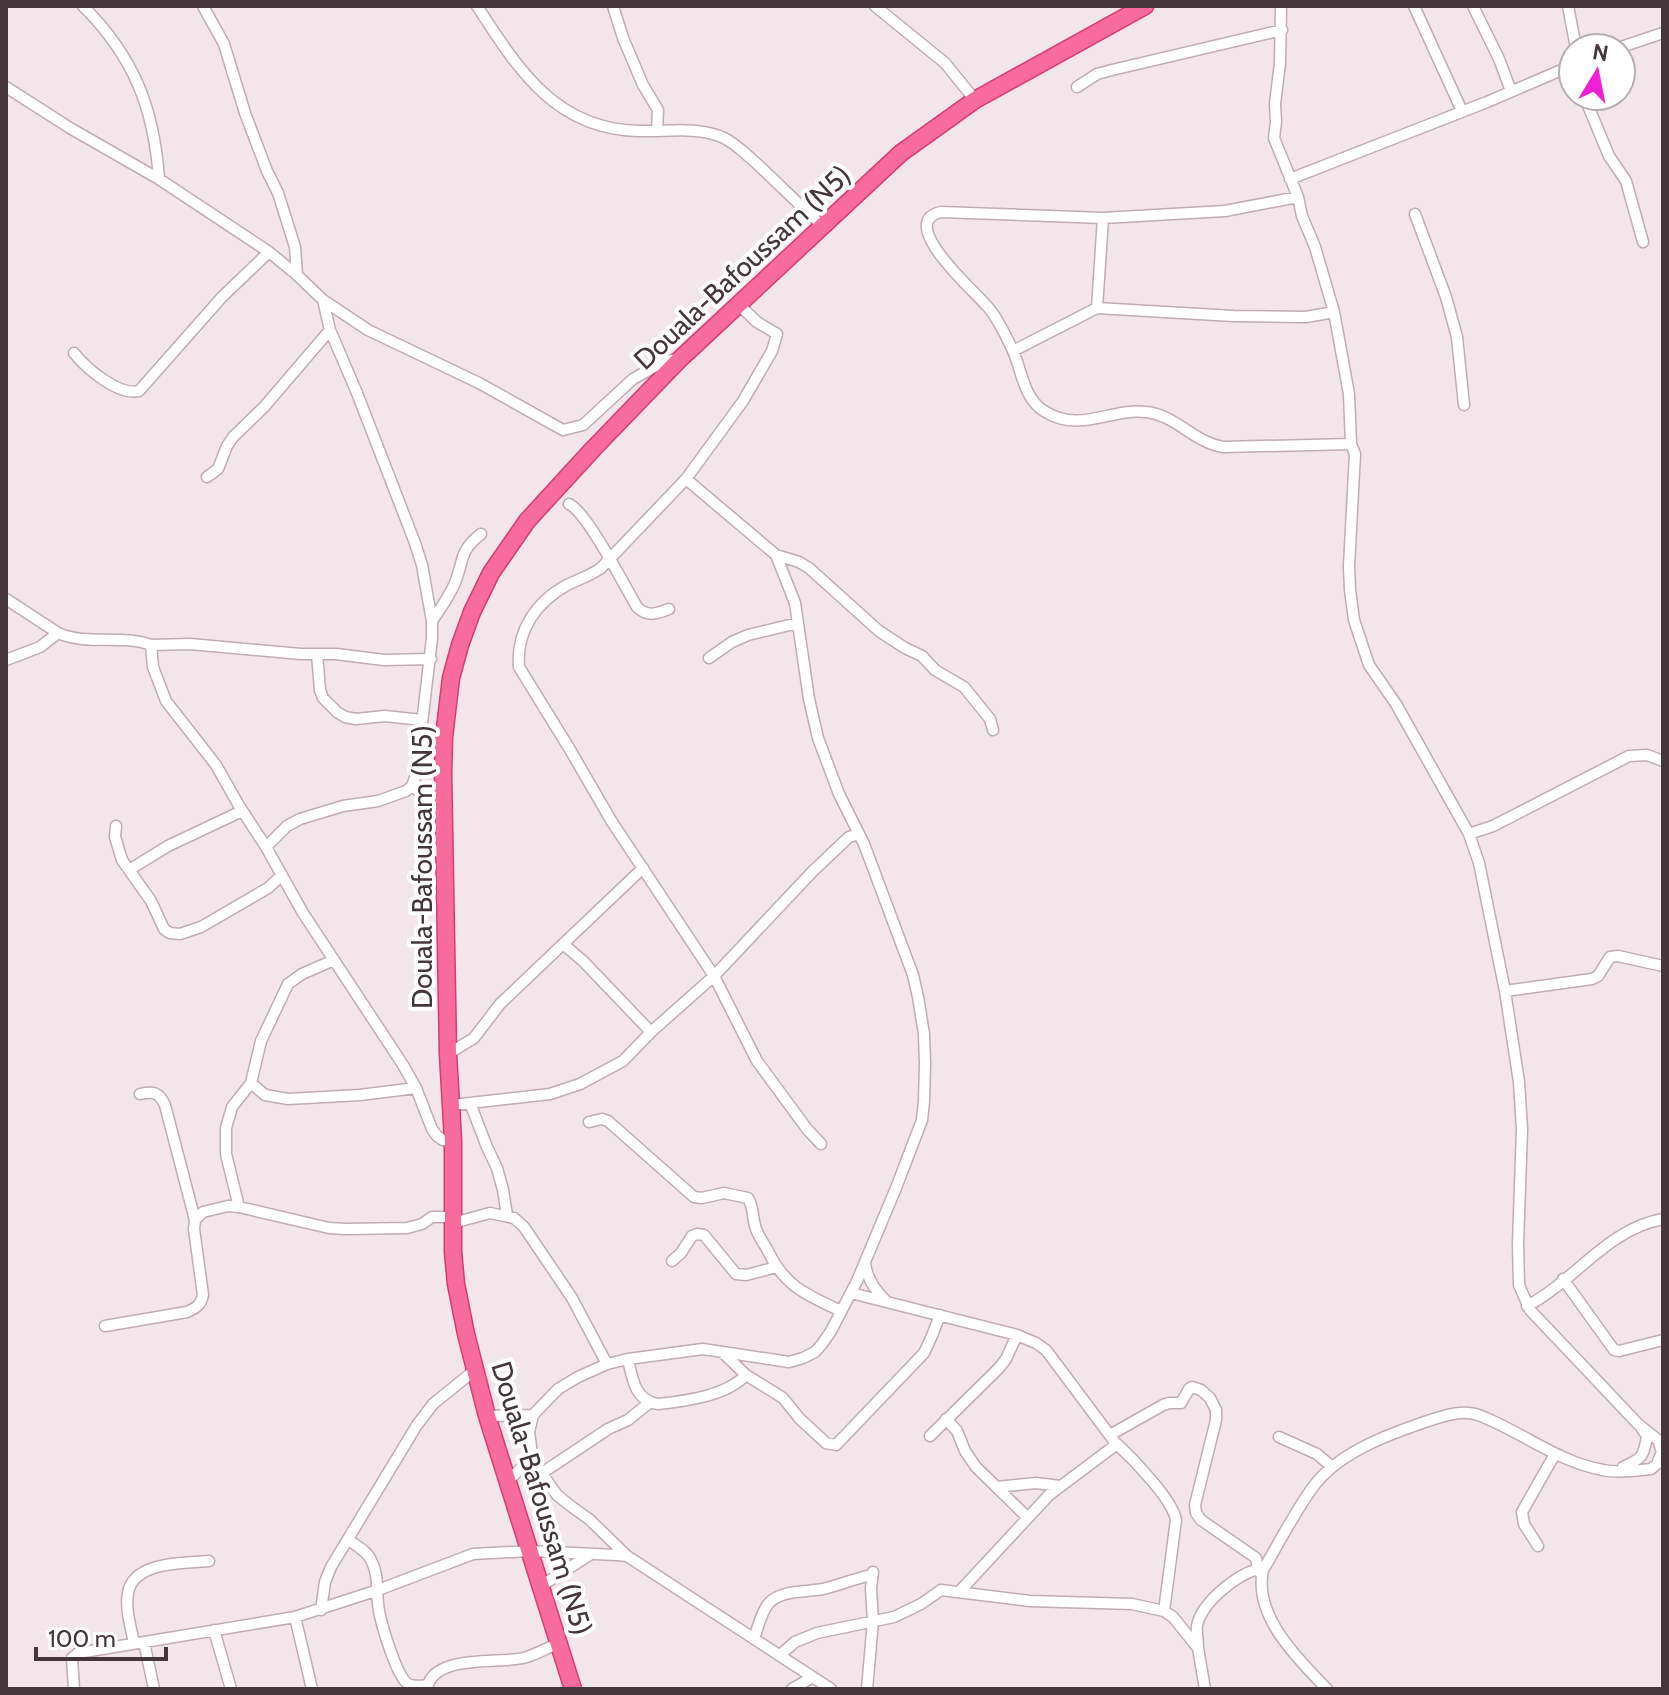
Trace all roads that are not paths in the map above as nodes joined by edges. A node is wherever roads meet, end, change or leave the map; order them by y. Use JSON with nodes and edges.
{"nodes":[{"id":1,"x":83,"y":6,"type":"edge"},
{"id":2,"x":203,"y":6,"type":"edge"},
{"id":3,"x":477,"y":6,"type":"edge"},
{"id":4,"x":613,"y":6,"type":"edge"},
{"id":5,"x":1145,"y":6,"type":"edge"},
{"id":6,"x":1281,"y":6,"type":"edge"},
{"id":7,"x":1414,"y":6,"type":"edge"},
{"id":8,"x":1473,"y":6,"type":"edge"},
{"id":9,"x":1568,"y":6,"type":"edge"},
{"id":10,"x":878,"y":7,"type":"edge"},
{"id":11,"x":1282,"y":30,"type":"junction"},
{"id":12,"x":1573,"y":32,"type":"edge"},
{"id":13,"x":1663,"y":33,"type":"edge"},
{"id":14,"x":1637,"y":42,"type":"edge"},
{"id":15,"x":1557,"y":72,"type":"edge"},
{"id":16,"x":6,"y":87,"type":"edge"},
{"id":17,"x":1077,"y":87,"type":"dead end"},
{"id":18,"x":1511,"y":91,"type":"junction"},
{"id":19,"x":975,"y":100,"type":"junction"},
{"id":20,"x":1462,"y":111,"type":"junction"},
{"id":21,"x":1591,"y":112,"type":"edge"},
{"id":22,"x":657,"y":131,"type":"junction"},
{"id":23,"x":159,"y":179,"type":"junction"},
{"id":24,"x":1290,"y":179,"type":"junction"},
{"id":25,"x":1298,"y":197,"type":"junction"},
{"id":26,"x":1415,"y":214,"type":"dead end"},
{"id":27,"x":1103,"y":218,"type":"junction"},
{"id":28,"x":823,"y":226,"type":"junction"},
{"id":29,"x":1643,"y":242,"type":"dead end"},
{"id":30,"x":269,"y":252,"type":"junction"},
{"id":31,"x":297,"y":275,"type":"junction"},
{"id":32,"x":323,"y":300,"type":"junction"},
{"id":33,"x":738,"y":304,"type":"junction"},
{"id":34,"x":1097,"y":308,"type":"junction"},
{"id":35,"x":1334,"y":312,"type":"junction"},
{"id":36,"x":330,"y":330,"type":"junction"},
{"id":37,"x":1013,"y":351,"type":"junction"},
{"id":38,"x":74,"y":353,"type":"dead end"},
{"id":39,"x":680,"y":359,"type":"junction"},
{"id":40,"x":1464,"y":405,"type":"dead end"},
{"id":41,"x":1351,"y":444,"type":"junction"},
{"id":42,"x":207,"y":477,"type":"dead end"},
{"id":43,"x":686,"y":479,"type":"junction"},
{"id":44,"x":569,"y":504,"type":"dead end"},
{"id":45,"x":481,"y":534,"type":"dead end"},
{"id":46,"x":776,"y":555,"type":"junction"},
{"id":47,"x":609,"y":560,"type":"junction"},
{"id":48,"x":6,"y":599,"type":"edge"},
{"id":49,"x":669,"y":609,"type":"dead end"},
{"id":50,"x":432,"y":621,"type":"junction"},
{"id":51,"x":798,"y":623,"type":"junction"},
{"id":52,"x":58,"y":633,"type":"junction"},
{"id":53,"x":151,"y":645,"type":"junction"},
{"id":54,"x":317,"y":654,"type":"junction"},
{"id":55,"x":709,"y":658,"type":"dead end"},
{"id":56,"x":431,"y":659,"type":"junction"},
{"id":57,"x":6,"y":660,"type":"edge"},
{"id":58,"x":422,"y":720,"type":"junction"},
{"id":59,"x":993,"y":730,"type":"dead end"},
{"id":60,"x":1663,"y":761,"type":"edge"},
{"id":61,"x":412,"y":786,"type":"junction"},
{"id":62,"x":242,"y":811,"type":"junction"},
{"id":63,"x":116,"y":826,"type":"dead end"},
{"id":64,"x":859,"y":834,"type":"junction"},
{"id":65,"x":1469,"y":834,"type":"junction"},
{"id":66,"x":266,"y":847,"type":"junction"},
{"id":67,"x":445,"y":854,"type":"junction"},
{"id":68,"x":643,"y":868,"type":"junction"},
{"id":69,"x":129,"y":870,"type":"junction"},
{"id":70,"x":282,"y":875,"type":"junction"},
{"id":71,"x":563,"y":944,"type":"junction"},
{"id":72,"x":334,"y":960,"type":"junction"},
{"id":73,"x":1663,"y":966,"type":"edge"},
{"id":74,"x":714,"y":976,"type":"junction"},
{"id":75,"x":1505,"y":991,"type":"junction"},
{"id":76,"x":651,"y":1032,"type":"junction"},
{"id":77,"x":448,"y":1054,"type":"junction"},
{"id":78,"x":251,"y":1083,"type":"junction"},
{"id":79,"x":416,"y":1088,"type":"junction"},
{"id":80,"x":140,"y":1094,"type":"dead end"},
{"id":81,"x":470,"y":1103,"type":"junction"},
{"id":82,"x":452,"y":1105,"type":"junction"},
{"id":83,"x":589,"y":1122,"type":"dead end"},
{"id":84,"x":453,"y":1141,"type":"junction"},
{"id":85,"x":821,"y":1144,"type":"dead end"},
{"id":86,"x":239,"y":1207,"type":"junction"},
{"id":87,"x":507,"y":1215,"type":"junction"},
{"id":88,"x":1663,"y":1219,"type":"edge"},
{"id":89,"x":195,"y":1220,"type":"junction"},
{"id":90,"x":453,"y":1220,"type":"junction"},
{"id":91,"x":672,"y":1261,"type":"dead end"},
{"id":92,"x":865,"y":1261,"type":"junction"},
{"id":93,"x":777,"y":1267,"type":"junction"},
{"id":94,"x":1563,"y":1279,"type":"junction"},
{"id":95,"x":851,"y":1293,"type":"junction"},
{"id":96,"x":886,"y":1301,"type":"junction"},
{"id":97,"x":1527,"y":1306,"type":"junction"},
{"id":98,"x":841,"y":1311,"type":"junction"},
{"id":99,"x":940,"y":1315,"type":"junction"},
{"id":100,"x":105,"y":1326,"type":"dead end"},
{"id":101,"x":1017,"y":1335,"type":"junction"},
{"id":102,"x":1663,"y":1340,"type":"edge"},
{"id":103,"x":721,"y":1351,"type":"junction"},
{"id":104,"x":628,"y":1359,"type":"junction"},
{"id":105,"x":607,"y":1364,"type":"junction"},
{"id":106,"x":475,"y":1370,"type":"junction"},
{"id":107,"x":746,"y":1375,"type":"junction"},
{"id":108,"x":649,"y":1403,"type":"junction"},
{"id":109,"x":533,"y":1415,"type":"junction"},
{"id":110,"x":487,"y":1416,"type":"junction"},
{"id":111,"x":946,"y":1419,"type":"junction"},
{"id":112,"x":1638,"y":1424,"type":"junction"},
{"id":113,"x":930,"y":1436,"type":"dead end"},
{"id":114,"x":1279,"y":1437,"type":"dead end"},
{"id":115,"x":1114,"y":1440,"type":"junction"},
{"id":116,"x":1550,"y":1451,"type":"junction"},
{"id":117,"x":1644,"y":1452,"type":"junction"},
{"id":118,"x":1662,"y":1452,"type":"edge"},
{"id":119,"x":533,"y":1461,"type":"junction"},
{"id":120,"x":1332,"y":1467,"type":"junction"},
{"id":121,"x":1651,"y":1469,"type":"junction"},
{"id":122,"x":1614,"y":1471,"type":"junction"},
{"id":123,"x":1663,"y":1472,"type":"edge"},
{"id":124,"x":542,"y":1473,"type":"junction"},
{"id":125,"x":507,"y":1482,"type":"junction"},
{"id":126,"x":1060,"y":1486,"type":"junction"},
{"id":127,"x":997,"y":1487,"type":"junction"},
{"id":128,"x":1027,"y":1517,"type":"junction"},
{"id":129,"x":348,"y":1540,"type":"junction"},
{"id":130,"x":1538,"y":1546,"type":"dead end"},
{"id":131,"x":530,"y":1551,"type":"junction"},
{"id":132,"x":591,"y":1554,"type":"junction"},
{"id":133,"x":627,"y":1556,"type":"junction"},
{"id":134,"x":209,"y":1561,"type":"dead end"},
{"id":135,"x":1260,"y":1572,"type":"junction"},
{"id":136,"x":541,"y":1586,"type":"junction"},
{"id":137,"x":378,"y":1590,"type":"junction"},
{"id":138,"x":960,"y":1591,"type":"junction"},
{"id":139,"x":321,"y":1610,"type":"junction"},
{"id":140,"x":1164,"y":1611,"type":"junction"},
{"id":141,"x":295,"y":1617,"type":"junction"},
{"id":142,"x":873,"y":1621,"type":"junction"},
{"id":143,"x":214,"y":1630,"type":"junction"},
{"id":144,"x":754,"y":1638,"type":"junction"},
{"id":145,"x":139,"y":1642,"type":"junction"},
{"id":146,"x":559,"y":1644,"type":"junction"},
{"id":147,"x":1198,"y":1648,"type":"junction"},
{"id":148,"x":780,"y":1655,"type":"junction"},
{"id":149,"x":813,"y":1677,"type":"junction"},
{"id":150,"x":427,"y":1687,"type":"edge"},
{"id":151,"x":74,"y":1689,"type":"edge"},
{"id":152,"x":154,"y":1689,"type":"edge"},
{"id":153,"x":231,"y":1689,"type":"edge"},
{"id":154,"x":312,"y":1689,"type":"edge"},
{"id":155,"x":573,"y":1689,"type":"edge"},
{"id":156,"x":792,"y":1689,"type":"edge"},
{"id":157,"x":831,"y":1689,"type":"edge"},
{"id":158,"x":867,"y":1689,"type":"edge"},
{"id":159,"x":1205,"y":1689,"type":"edge"},
{"id":160,"x":1327,"y":1689,"type":"edge"}],
"edges":[{"from":1,"to":23,"type":"street"},
{"from":2,"to":31,"type":"street"},
{"from":3,"to":22,"type":"street"},
{"from":4,"to":22,"type":"street"},
{"from":5,"to":19,"type":"highway","name":"Douala-Bafoussam (N5)"},
{"from":6,"to":11,"type":"street"},
{"from":7,"to":20,"type":"street"},
{"from":8,"to":18,"type":"street"},
{"from":9,"to":12,"type":"street"},
{"from":10,"to":19,"type":"street"},
{"from":11,"to":17,"type":"street"},
{"from":11,"to":24,"type":"street"},
{"from":13,"to":14,"type":"street"},
{"from":15,"to":18,"type":"street"},
{"from":16,"to":23,"type":"street"},
{"from":18,"to":20,"type":"street"},
{"from":19,"to":28,"type":"highway","name":"Douala-Bafoussam (N5)"},
{"from":20,"to":24,"type":"street"},
{"from":21,"to":29,"type":"street"},
{"from":22,"to":28,"type":"street"},
{"from":23,"to":30,"type":"street"},
{"from":24,"to":25,"type":"street"},
{"from":25,"to":27,"type":"street"},
{"from":25,"to":35,"type":"street"},
{"from":26,"to":40,"type":"street"},
{"from":27,"to":34,"type":"street"},
{"from":27,"to":37,"type":"street"},
{"from":28,"to":33,"type":"highway","name":"Douala-Bafoussam (N5)"},
{"from":30,"to":31,"type":"street"},
{"from":30,"to":38,"type":"street"},
{"from":31,"to":32,"type":"street"},
{"from":32,"to":36,"type":"street"},
{"from":32,"to":39,"type":"street"},
{"from":33,"to":39,"type":"highway","name":"Douala-Bafoussam (N5)"},
{"from":33,"to":43,"type":"street"},
{"from":34,"to":35,"type":"street"},
{"from":34,"to":37,"type":"street"},
{"from":35,"to":41,"type":"street"},
{"from":36,"to":42,"type":"street"},
{"from":36,"to":50,"type":"street"},
{"from":37,"to":41,"type":"street"},
{"from":39,"to":67,"type":"highway","name":"Douala-Bafoussam (N5)"},
{"from":41,"to":65,"type":"street"},
{"from":43,"to":46,"type":"street"},
{"from":43,"to":47,"type":"street"},
{"from":44,"to":47,"type":"street"},
{"from":45,"to":50,"type":"street"},
{"from":46,"to":51,"type":"street"},
{"from":46,"to":59,"type":"street"},
{"from":47,"to":49,"type":"street"},
{"from":47,"to":68,"type":"street"},
{"from":48,"to":52,"type":"street"},
{"from":50,"to":56,"type":"street"},
{"from":51,"to":55,"type":"street"},
{"from":51,"to":64,"type":"street"},
{"from":52,"to":53,"type":"street"},
{"from":52,"to":57,"type":"street"},
{"from":53,"to":54,"type":"street"},
{"from":53,"to":62,"type":"street"},
{"from":54,"to":56,"type":"street"},
{"from":54,"to":58,"type":"street"},
{"from":56,"to":58,"type":"street"},
{"from":58,"to":61,"type":"street"},
{"from":60,"to":65,"type":"street"},
{"from":61,"to":66,"type":"street"},
{"from":61,"to":67,"type":"street"},
{"from":62,"to":66,"type":"street"},
{"from":62,"to":69,"type":"street"},
{"from":63,"to":69,"type":"street"},
{"from":64,"to":74,"type":"street"},
{"from":64,"to":92,"type":"street"},
{"from":65,"to":75,"type":"street"},
{"from":66,"to":70,"type":"street"},
{"from":67,"to":77,"type":"highway","name":"Douala-Bafoussam (N5)"},
{"from":68,"to":71,"type":"street"},
{"from":68,"to":74,"type":"street"},
{"from":69,"to":70,"type":"street"},
{"from":70,"to":72,"type":"street"},
{"from":71,"to":76,"type":"street"},
{"from":71,"to":77,"type":"street"},
{"from":72,"to":78,"type":"street"},
{"from":72,"to":79,"type":"street"},
{"from":73,"to":75,"type":"street"},
{"from":74,"to":76,"type":"street"},
{"from":74,"to":85,"type":"street"},
{"from":75,"to":97,"type":"street"},
{"from":76,"to":81,"type":"street"},
{"from":77,"to":82,"type":"highway","name":"Douala-Bafoussam (N5)"},
{"from":78,"to":79,"type":"street"},
{"from":78,"to":86,"type":"street"},
{"from":79,"to":84,"type":"street"},
{"from":80,"to":89,"type":"street"},
{"from":81,"to":82,"type":"street"},
{"from":81,"to":87,"type":"street"},
{"from":82,"to":84,"type":"highway","name":"Douala-Bafoussam (N5)"},
{"from":83,"to":93,"type":"street"},
{"from":84,"to":90,"type":"highway","name":"Douala-Bafoussam (N5)"},
{"from":86,"to":89,"type":"street"},
{"from":86,"to":90,"type":"street"},
{"from":87,"to":90,"type":"street"},
{"from":87,"to":105,"type":"street"},
{"from":88,"to":94,"type":"street"},
{"from":89,"to":100,"type":"street"},
{"from":90,"to":106,"type":"highway","name":"Douala-Bafoussam (N5)"},
{"from":91,"to":93,"type":"street"},
{"from":92,"to":95,"type":"street"},
{"from":92,"to":96,"type":"street"},
{"from":93,"to":98,"type":"street"},
{"from":94,"to":97,"type":"street"},
{"from":94,"to":102,"type":"street"},
{"from":95,"to":96,"type":"street"},
{"from":95,"to":98,"type":"street"},
{"from":96,"to":99,"type":"street"},
{"from":97,"to":112,"type":"street"},
{"from":98,"to":103,"type":"street"},
{"from":99,"to":101,"type":"street"},
{"from":99,"to":107,"type":"street"},
{"from":101,"to":111,"type":"street"},
{"from":101,"to":115,"type":"street"},
{"from":103,"to":104,"type":"street"},
{"from":103,"to":107,"type":"street"},
{"from":104,"to":105,"type":"street"},
{"from":104,"to":108,"type":"street"},
{"from":105,"to":109,"type":"street"},
{"from":106,"to":110,"type":"highway","name":"Douala-Bafoussam (N5)"},
{"from":106,"to":129,"type":"street"},
{"from":107,"to":108,"type":"street"},
{"from":108,"to":124,"type":"street"},
{"from":109,"to":110,"type":"street"},
{"from":109,"to":119,"type":"street"},
{"from":110,"to":125,"type":"highway","name":"Douala-Bafoussam (N5)"},
{"from":111,"to":113,"type":"street"},
{"from":111,"to":127,"type":"street"},
{"from":112,"to":117,"type":"street"},
{"from":112,"to":118,"type":"street"},
{"from":114,"to":120,"type":"street"},
{"from":115,"to":126,"type":"street"},
{"from":115,"to":135,"type":"street"},
{"from":115,"to":140,"type":"street"},
{"from":116,"to":120,"type":"street"},
{"from":116,"to":122,"type":"street"},
{"from":116,"to":130,"type":"street"},
{"from":117,"to":118,"type":"street"},
{"from":117,"to":122,"type":"street"},
{"from":118,"to":121,"type":"street"},
{"from":119,"to":124,"type":"street"},
{"from":119,"to":125,"type":"street"},
{"from":120,"to":135,"type":"street"},
{"from":121,"to":122,"type":"street"},
{"from":121,"to":123,"type":"street"},
{"from":124,"to":133,"type":"street"},
{"from":125,"to":131,"type":"highway","name":"Douala-Bafoussam (N5)"},
{"from":126,"to":127,"type":"street"},
{"from":126,"to":128,"type":"street"},
{"from":127,"to":128,"type":"street"},
{"from":128,"to":138,"type":"street"},
{"from":129,"to":137,"type":"street"},
{"from":129,"to":139,"type":"street"},
{"from":131,"to":132,"type":"street"},
{"from":131,"to":136,"type":"highway","name":"Douala-Bafoussam (N5)"},
{"from":131,"to":137,"type":"street"},
{"from":132,"to":133,"type":"street"},
{"from":132,"to":136,"type":"street"},
{"from":133,"to":144,"type":"street"},
{"from":134,"to":145,"type":"street"},
{"from":135,"to":147,"type":"street"},
{"from":135,"to":160,"type":"street"},
{"from":136,"to":146,"type":"highway","name":"Douala-Bafoussam (N5)"},
{"from":137,"to":139,"type":"street"},
{"from":137,"to":150,"type":"street"},
{"from":138,"to":140,"type":"street"},
{"from":138,"to":142,"type":"street"},
{"from":139,"to":141,"type":"street"},
{"from":140,"to":147,"type":"street"},
{"from":141,"to":143,"type":"street"},
{"from":141,"to":154,"type":"street"},
{"from":142,"to":144,"type":"street"},
{"from":142,"to":148,"type":"street"},
{"from":142,"to":158,"type":"street"},
{"from":143,"to":145,"type":"street"},
{"from":143,"to":153,"type":"street"},
{"from":144,"to":148,"type":"street"},
{"from":145,"to":151,"type":"street"},
{"from":145,"to":152,"type":"street"},
{"from":146,"to":150,"type":"street"},
{"from":146,"to":155,"type":"highway","name":"Douala-Bafoussam (N5)"},
{"from":147,"to":159,"type":"street"},
{"from":148,"to":149,"type":"street"},
{"from":149,"to":156,"type":"street"},
{"from":149,"to":157,"type":"street"}]}
